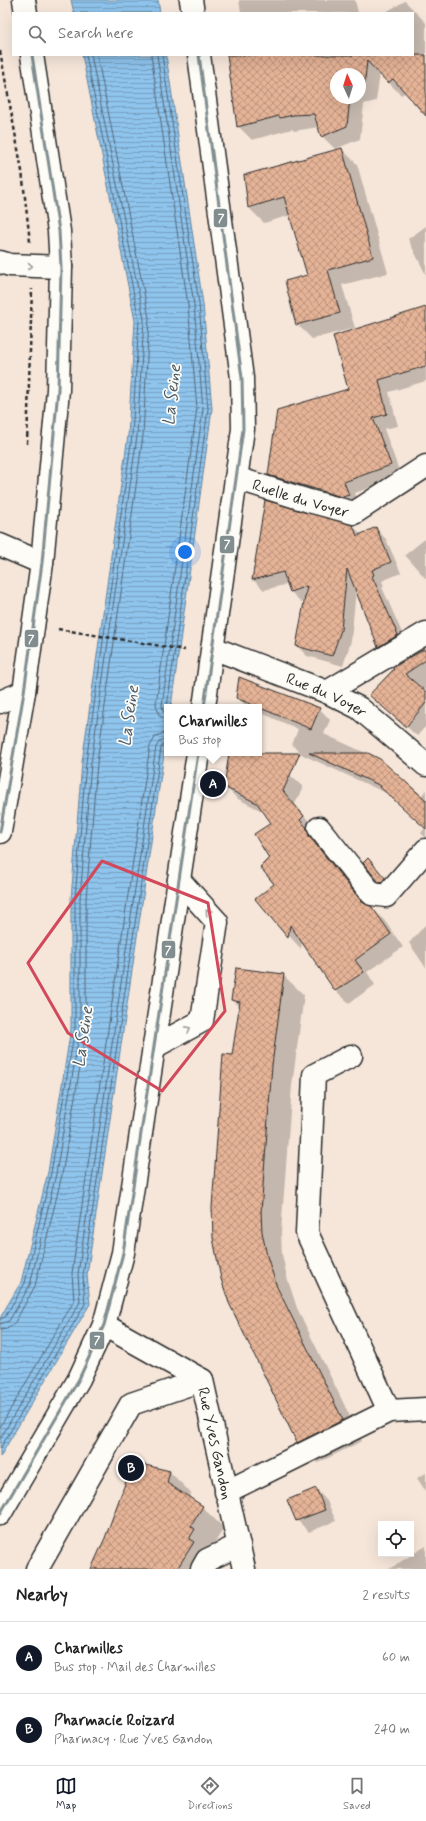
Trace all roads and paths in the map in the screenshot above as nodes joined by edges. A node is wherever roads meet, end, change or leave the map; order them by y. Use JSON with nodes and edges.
{"nodes":[{"id":1,"x":24,"y":0,"type":"edge"},
{"id":2,"x":191,"y":0,"type":"edge"},
{"id":3,"x":26,"y":12,"type":"edge"},
{"id":4,"x":193,"y":12,"type":"edge"},
{"id":5,"x":0,"y":51,"type":"edge"},
{"id":6,"x":32,"y":56,"type":"edge"},
{"id":7,"x":199,"y":56,"type":"edge"},
{"id":8,"x":0,"y":262,"type":"edge"},
{"id":9,"x":32,"y":266,"type":"junction"},
{"id":10,"x":61,"y":267,"type":"junction"},
{"id":11,"x":26,"y":452,"type":"dead end"},
{"id":12,"x":426,"y":466,"type":"edge"},
{"id":13,"x":236,"y":478,"type":"junction"},
{"id":14,"x":0,"y":545,"type":"edge"},
{"id":15,"x":42,"y":563,"type":"junction"},
{"id":16,"x":54,"y":628,"type":"dead end"},
{"id":17,"x":426,"y":634,"type":"edge"},
{"id":18,"x":213,"y":648,"type":"junction"},
{"id":19,"x":185,"y":650,"type":"dead end"},
{"id":20,"x":24,"y":692,"type":"junction"},
{"id":21,"x":327,"y":692,"type":"junction"},
{"id":22,"x":0,"y":702,"type":"edge"},
{"id":23,"x":204,"y":704,"type":"edge"},
{"id":24,"x":198,"y":756,"type":"edge"},
{"id":25,"x":426,"y":765,"type":"edge"},
{"id":26,"x":319,"y":828,"type":"dead end"},
{"id":27,"x":0,"y":832,"type":"edge"},
{"id":28,"x":426,"y":850,"type":"edge"},
{"id":29,"x":179,"y":880,"type":"junction"},
{"id":30,"x":154,"y":1047,"type":"junction"},
{"id":31,"x":351,"y":1056,"type":"dead end"},
{"id":32,"x":104,"y":1325,"type":"junction"},
{"id":33,"x":202,"y":1380,"type":"junction"},
{"id":34,"x":426,"y":1409,"type":"edge"},
{"id":35,"x":389,"y":1411,"type":"junction"},
{"id":36,"x":226,"y":1492,"type":"junction"},
{"id":37,"x":0,"y":1514,"type":"edge"},
{"id":38,"x":239,"y":1545,"type":"junction"},
{"id":39,"x":37,"y":1569,"type":"edge"},
{"id":40,"x":202,"y":1569,"type":"edge"},
{"id":41,"x":244,"y":1569,"type":"edge"}],
"edges":[{"from":1,"to":3,"type":"main road"},
{"from":2,"to":4,"type":"main road"},
{"from":5,"to":9,"type":"path"},
{"from":6,"to":10,"type":"main road"},
{"from":7,"to":13,"type":"main road"},
{"from":8,"to":9,"type":"main road","one_way":true},
{"from":9,"to":10,"type":"main road"},
{"from":9,"to":11,"type":"path"},
{"from":10,"to":15,"type":"main road"},
{"from":12,"to":13,"type":"main road","name":"Ruelle du Voyer"},
{"from":13,"to":18,"type":"main road"},
{"from":14,"to":15,"type":"main road"},
{"from":15,"to":20,"type":"main road"},
{"from":16,"to":19,"type":"path"},
{"from":17,"to":21,"type":"main road"},
{"from":18,"to":21,"type":"main road","name":"Rue du Voyer"},
{"from":18,"to":23,"type":"main road"},
{"from":20,"to":22,"type":"main road"},
{"from":20,"to":27,"type":"main road"},
{"from":21,"to":25,"type":"main road","name":"Rue du Voyer"},
{"from":24,"to":29,"type":"main road"},
{"from":26,"to":28,"type":"main road"},
{"from":29,"to":30,"type":"main road"},
{"from":30,"to":29,"type":"main road","one_way":true},
{"from":30,"to":32,"type":"main road"},
{"from":31,"to":35,"type":"main road"},
{"from":32,"to":33,"type":"main road","name":"Rue Yves Gandon"},
{"from":32,"to":37,"type":"main road"},
{"from":33,"to":36,"type":"main road","name":"Rue Yves Gandon"},
{"from":33,"to":39,"type":"main road"},
{"from":34,"to":35,"type":"main road"},
{"from":35,"to":36,"type":"main road"},
{"from":36,"to":38,"type":"main road","name":"Rue Yves Gandon"},
{"from":38,"to":40,"type":"main road"},
{"from":38,"to":41,"type":"main road","name":"Rue Yves Gandon"}]}
